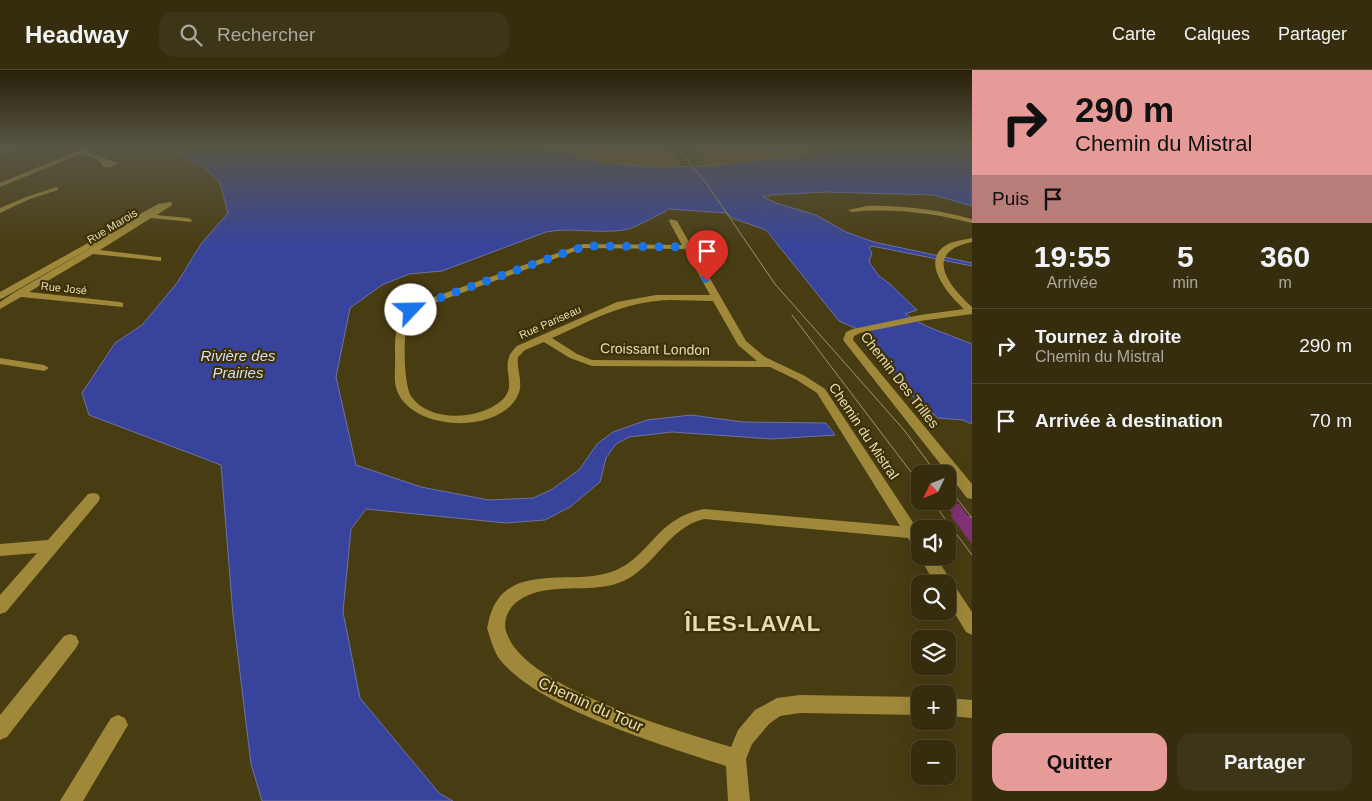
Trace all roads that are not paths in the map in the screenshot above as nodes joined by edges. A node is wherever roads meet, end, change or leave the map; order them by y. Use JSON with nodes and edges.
{"nodes":[{"id":1,"x":12,"y":180,"type":"edge"},
{"id":2,"x":0,"y":185,"type":"edge"},
{"id":3,"x":56,"y":189,"type":"dead end"},
{"id":4,"x":852,"y":210,"type":"dead end"},
{"id":5,"x":0,"y":211,"type":"edge"},
{"id":6,"x":142,"y":215,"type":"junction"},
{"id":7,"x":151,"y":216,"type":"junction"},
{"id":8,"x":188,"y":220,"type":"dead end"},
{"id":9,"x":673,"y":221,"type":"dead end"},
{"id":10,"x":972,"y":221,"type":"edge"},
{"id":11,"x":972,"y":240,"type":"edge"},
{"id":12,"x":688,"y":247,"type":"junction"},
{"id":13,"x":81,"y":250,"type":"junction"},
{"id":14,"x":92,"y":251,"type":"junction"},
{"id":15,"x":158,"y":259,"type":"dead end"},
{"id":16,"x":3,"y":294,"type":"edge"},
{"id":17,"x":20,"y":294,"type":"junction"},
{"id":18,"x":717,"y":298,"type":"junction"},
{"id":19,"x":120,"y":305,"type":"dead end"},
{"id":20,"x":0,"y":306,"type":"edge"},
{"id":21,"x":972,"y":311,"type":"edge"},
{"id":22,"x":546,"y":338,"type":"junction"},
{"id":23,"x":0,"y":361,"type":"edge"},
{"id":24,"x":770,"y":364,"type":"junction"},
{"id":25,"x":44,"y":368,"type":"dead end"},
{"id":26,"x":972,"y":494,"type":"edge"},
{"id":27,"x":93,"y":498,"type":"dead end"},
{"id":28,"x":911,"y":531,"type":"edge"},
{"id":29,"x":911,"y":538,"type":"edge"},
{"id":30,"x":53,"y":546,"type":"junction"},
{"id":31,"x":0,"y":550,"type":"edge"},
{"id":32,"x":956,"y":601,"type":"edge"},
{"id":33,"x":0,"y":606,"type":"edge"},
{"id":34,"x":972,"y":627,"type":"edge"},
{"id":35,"x":70,"y":642,"type":"dead end"},
{"id":36,"x":911,"y":706,"type":"edge"},
{"id":37,"x":956,"y":708,"type":"edge"},
{"id":38,"x":972,"y":709,"type":"edge"},
{"id":39,"x":118,"y":725,"type":"dead end"},
{"id":40,"x":0,"y":730,"type":"edge"},
{"id":41,"x":736,"y":759,"type":"junction"},
{"id":42,"x":71,"y":801,"type":"edge"},
{"id":43,"x":739,"y":801,"type":"edge"}],
"edges":[{"from":1,"to":2,"type":"street"},
{"from":3,"to":5,"type":"street"},
{"from":4,"to":10,"type":"street"},
{"from":6,"to":7,"type":"street"},
{"from":6,"to":7,"type":"street","name":"Rue Marois"},
{"from":6,"to":13,"type":"street","name":"Rue Marois"},
{"from":7,"to":8,"type":"street"},
{"from":7,"to":14,"type":"street","name":"Rue Marois"},
{"from":9,"to":12,"type":"street","name":"Chemin du Mistral"},
{"from":11,"to":21,"type":"street"},
{"from":12,"to":18,"type":"street","name":"Chemin du Mistral"},
{"from":12,"to":22,"type":"street","name":"Rue Pariseau"},
{"from":13,"to":14,"type":"street"},
{"from":13,"to":16,"type":"street","name":"Rue Marois"},
{"from":14,"to":15,"type":"street"},
{"from":14,"to":17,"type":"street","name":"Rue Marois"},
{"from":16,"to":17,"type":"street","name":"Rue José"},
{"from":17,"to":19,"type":"street","name":"Rue José"},
{"from":17,"to":20,"type":"street","name":"Rue Marois"},
{"from":18,"to":22,"type":"street","name":"Rue Pariseau"},
{"from":18,"to":24,"type":"street","name":"Chemin du Mistral"},
{"from":21,"to":26,"type":"street","name":"Chemin Des Trilles"},
{"from":22,"to":24,"type":"street","name":"Croissant London"},
{"from":23,"to":25,"type":"street"},
{"from":24,"to":28,"type":"street","name":"Chemin du Mistral"},
{"from":27,"to":30,"type":"street"},
{"from":29,"to":41,"type":"street","name":"Chemin du Tour"},
{"from":30,"to":31,"type":"street"},
{"from":30,"to":33,"type":"street"},
{"from":32,"to":34,"type":"street"},
{"from":35,"to":40,"type":"street"},
{"from":36,"to":41,"type":"street"},
{"from":37,"to":38,"type":"street"},
{"from":39,"to":42,"type":"street"},
{"from":41,"to":43,"type":"street"}]}
